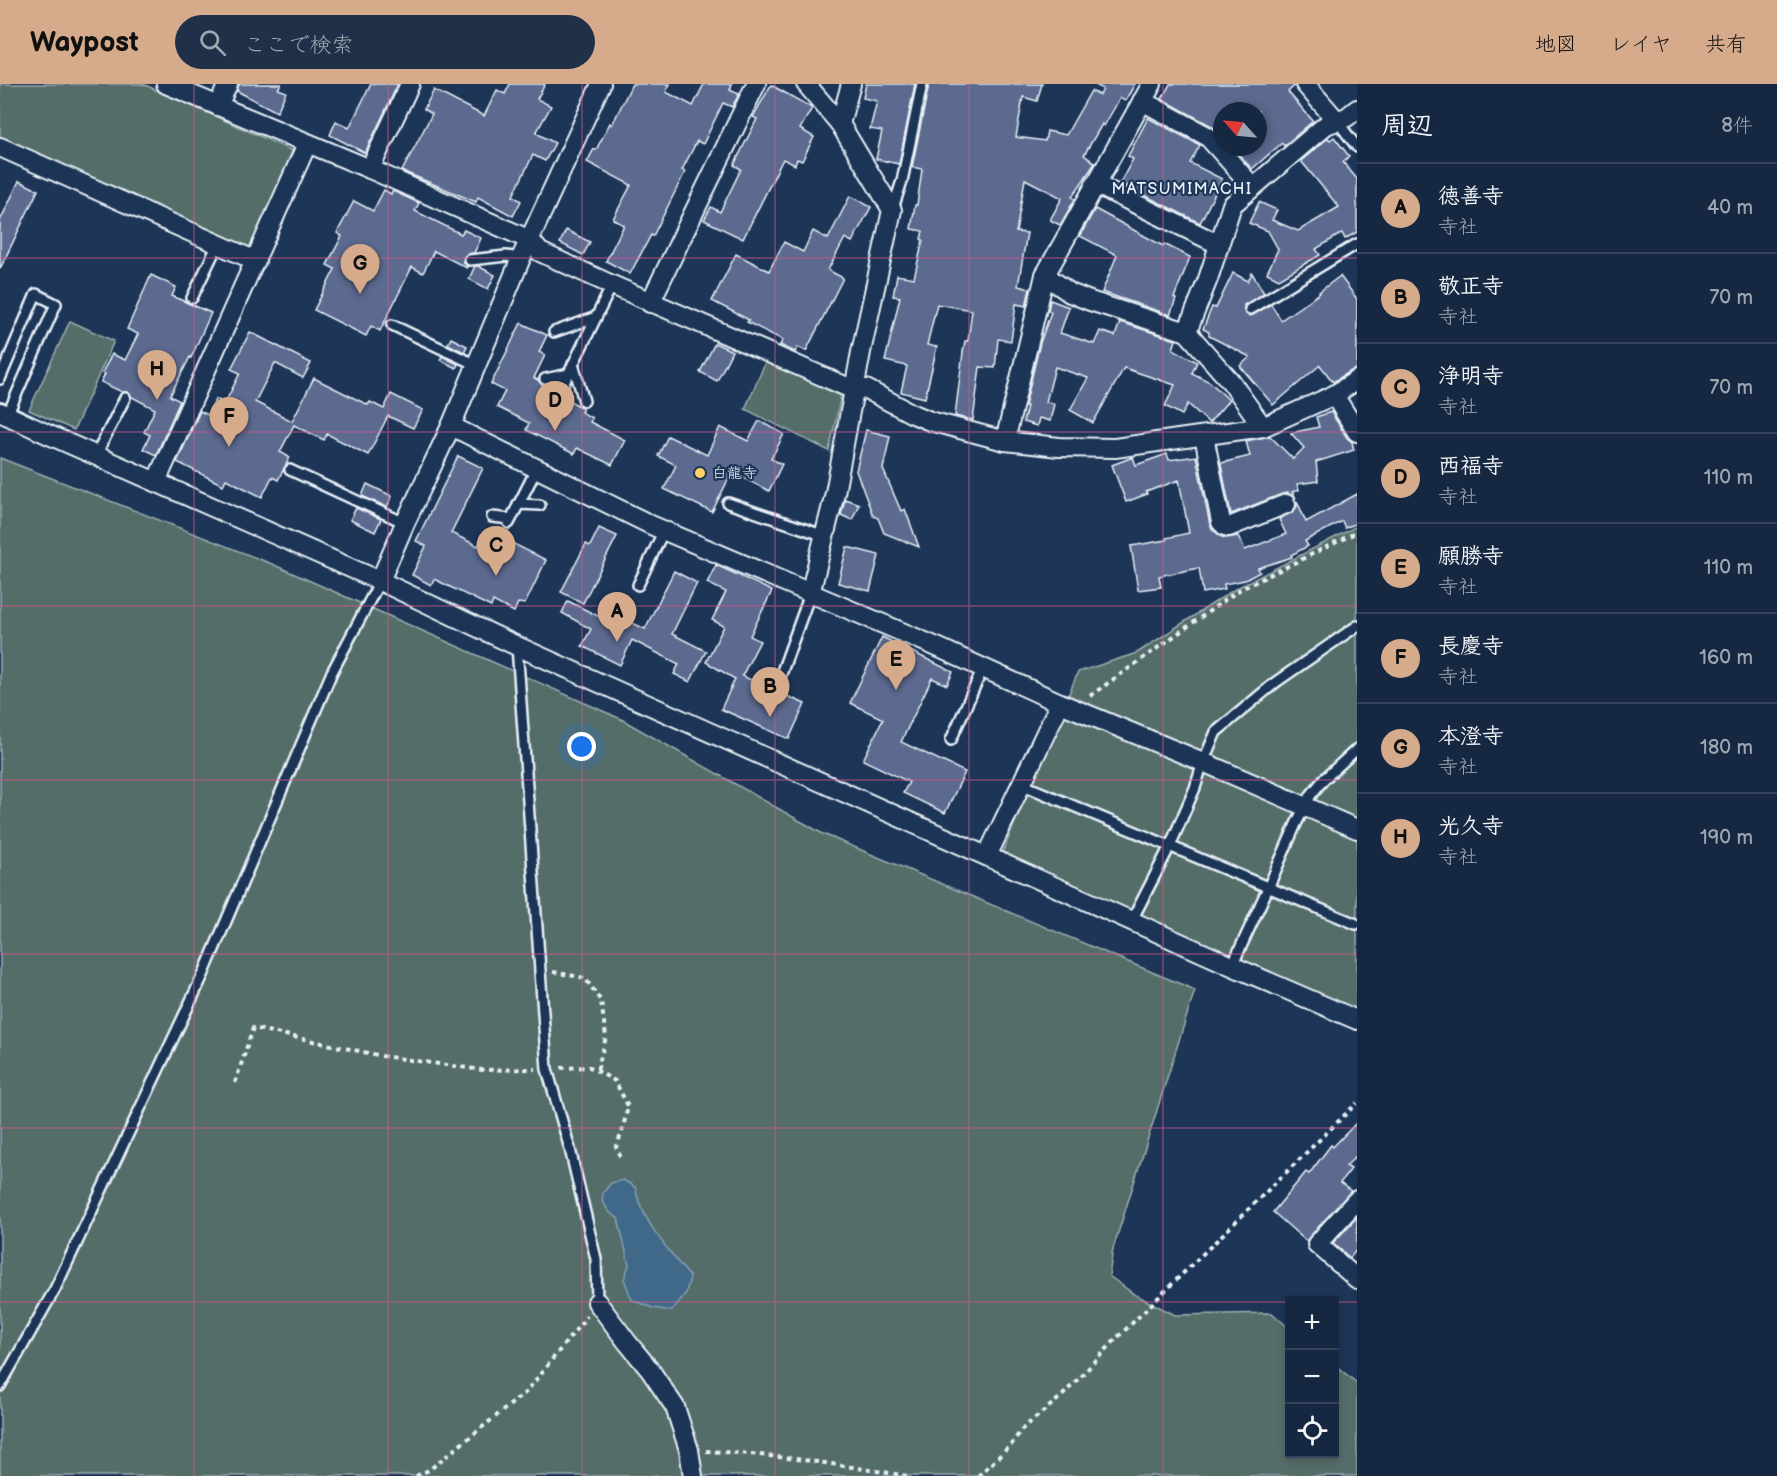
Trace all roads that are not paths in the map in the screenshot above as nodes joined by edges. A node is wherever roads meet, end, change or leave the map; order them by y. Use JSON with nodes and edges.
{"nodes":[{"id":1,"x":166,"y":84,"type":"edge"},
{"id":2,"x":228,"y":84,"type":"edge"},
{"id":3,"x":410,"y":84,"type":"edge"},
{"id":4,"x":601,"y":84,"type":"edge"},
{"id":5,"x":756,"y":84,"type":"edge"},
{"id":6,"x":806,"y":84,"type":"edge"},
{"id":7,"x":851,"y":84,"type":"edge"},
{"id":8,"x":922,"y":84,"type":"edge"},
{"id":9,"x":1152,"y":84,"type":"edge"},
{"id":10,"x":1305,"y":84,"type":"edge"},
{"id":11,"x":1142,"y":101,"type":"junction"},
{"id":12,"x":218,"y":106,"type":"junction"},
{"id":13,"x":1357,"y":109,"type":"edge"},
{"id":14,"x":1337,"y":121,"type":"junction"},
{"id":15,"x":840,"y":124,"type":"junction"},
{"id":16,"x":308,"y":144,"type":"junction"},
{"id":17,"x":0,"y":147,"type":"edge"},
{"id":18,"x":1357,"y":147,"type":"edge"},
{"id":19,"x":370,"y":170,"type":"junction"},
{"id":20,"x":1095,"y":184,"type":"junction"},
{"id":21,"x":1253,"y":188,"type":"junction"},
{"id":22,"x":892,"y":210,"type":"junction"},
{"id":23,"x":530,"y":240,"type":"junction"},
{"id":24,"x":218,"y":244,"type":"junction"},
{"id":25,"x":1357,"y":244,"type":"edge"},
{"id":26,"x":1220,"y":245,"type":"junction"},
{"id":27,"x":521,"y":258,"type":"junction"},
{"id":28,"x":470,"y":260,"type":"dead end"},
{"id":29,"x":256,"y":261,"type":"junction"},
{"id":30,"x":1045,"y":275,"type":"junction"},
{"id":31,"x":612,"y":285,"type":"junction"},
{"id":32,"x":192,"y":298,"type":"dead end"},
{"id":33,"x":650,"y":303,"type":"junction"},
{"id":34,"x":1250,"y":309,"type":"dead end"},
{"id":35,"x":596,"y":317,"type":"junction"},
{"id":36,"x":392,"y":325,"type":"dead end"},
{"id":37,"x":554,"y":332,"type":"dead end"},
{"id":38,"x":1187,"y":332,"type":"junction"},
{"id":39,"x":573,"y":364,"type":"junction"},
{"id":40,"x":476,"y":365,"type":"junction"},
{"id":41,"x":569,"y":374,"type":"junction"},
{"id":42,"x":0,"y":379,"type":"edge"},
{"id":43,"x":545,"y":379,"type":"dead end"},
{"id":44,"x":1357,"y":380,"type":"edge"},
{"id":45,"x":563,"y":385,"type":"dead end"},
{"id":46,"x":854,"y":390,"type":"junction"},
{"id":47,"x":1334,"y":395,"type":"junction"},
{"id":48,"x":125,"y":398,"type":"dead end"},
{"id":49,"x":585,"y":401,"type":"dead end"},
{"id":50,"x":4,"y":414,"type":"edge"},
{"id":51,"x":451,"y":426,"type":"junction"},
{"id":52,"x":1263,"y":427,"type":"junction"},
{"id":53,"x":1357,"y":432,"type":"edge"},
{"id":54,"x":1204,"y":435,"type":"junction"},
{"id":55,"x":1005,"y":441,"type":"junction"},
{"id":56,"x":96,"y":455,"type":"junction"},
{"id":57,"x":537,"y":468,"type":"junction"},
{"id":58,"x":290,"y":470,"type":"dead end"},
{"id":59,"x":156,"y":482,"type":"junction"},
{"id":60,"x":728,"y":503,"type":"dead end"},
{"id":61,"x":519,"y":504,"type":"junction"},
{"id":62,"x":1286,"y":504,"type":"dead end"},
{"id":63,"x":540,"y":505,"type":"dead end"},
{"id":64,"x":492,"y":517,"type":"dead end"},
{"id":65,"x":405,"y":523,"type":"junction"},
{"id":66,"x":664,"y":530,"type":"junction"},
{"id":67,"x":825,"y":536,"type":"junction"},
{"id":68,"x":380,"y":581,"type":"junction"},
{"id":69,"x":638,"y":585,"type":"dead end"},
{"id":70,"x":810,"y":594,"type":"junction"},
{"id":71,"x":1357,"y":626,"type":"edge"},
{"id":72,"x":517,"y":646,"type":"junction"},
{"id":73,"x":983,"y":668,"type":"junction"},
{"id":74,"x":780,"y":677,"type":"dead end"},
{"id":75,"x":1067,"y":706,"type":"junction"},
{"id":76,"x":951,"y":740,"type":"dead end"},
{"id":77,"x":1357,"y":749,"type":"edge"},
{"id":78,"x":1203,"y":762,"type":"junction"},
{"id":79,"x":1021,"y":784,"type":"junction"},
{"id":80,"x":1306,"y":806,"type":"junction"},
{"id":81,"x":1357,"y":829,"type":"edge"},
{"id":82,"x":1170,"y":846,"type":"junction"},
{"id":83,"x":987,"y":856,"type":"junction"},
{"id":84,"x":1268,"y":888,"type":"junction"},
{"id":85,"x":1132,"y":920,"type":"junction"},
{"id":86,"x":1356,"y":924,"type":"edge"},
{"id":87,"x":1232,"y":966,"type":"junction"},
{"id":88,"x":1357,"y":1020,"type":"edge"},
{"id":89,"x":1357,"y":1200,"type":"edge"},
{"id":90,"x":1357,"y":1279,"type":"edge"},
{"id":91,"x":597,"y":1302,"type":"joint"},
{"id":92,"x":0,"y":1386,"type":"edge"},
{"id":93,"x":693,"y":1476,"type":"edge"}],
"edges":[{"from":1,"to":12,"type":"street"},
{"from":2,"to":12,"type":"street"},
{"from":3,"to":19,"type":"street"},
{"from":4,"to":23,"type":"street"},
{"from":5,"to":33,"type":"street"},
{"from":6,"to":15,"type":"street"},
{"from":7,"to":15,"type":"street"},
{"from":8,"to":22,"type":"lane"},
{"from":9,"to":11,"type":"street"},
{"from":10,"to":14,"type":"street"},
{"from":11,"to":20,"type":"street"},
{"from":11,"to":21,"type":"street"},
{"from":12,"to":16,"type":"street"},
{"from":13,"to":14,"type":"street"},
{"from":14,"to":18,"type":"lane"},
{"from":14,"to":21,"type":"street"},
{"from":15,"to":22,"type":"street"},
{"from":16,"to":19,"type":"street"},
{"from":16,"to":29,"type":"street"},
{"from":17,"to":24,"type":"street"},
{"from":19,"to":23,"type":"street"},
{"from":20,"to":26,"type":"street"},
{"from":20,"to":30,"type":"street"},
{"from":21,"to":26,"type":"street"},
{"from":22,"to":46,"type":"street"},
{"from":23,"to":27,"type":"street"},
{"from":23,"to":31,"type":"street"},
{"from":24,"to":29,"type":"street"},
{"from":24,"to":32,"type":"lane"},
{"from":25,"to":34,"type":"lane"},
{"from":26,"to":38,"type":"street"},
{"from":27,"to":28,"type":"lane"},
{"from":27,"to":40,"type":"street"},
{"from":29,"to":59,"type":"street"},
{"from":30,"to":38,"type":"street"},
{"from":30,"to":55,"type":"street"},
{"from":31,"to":33,"type":"street"},
{"from":31,"to":35,"type":"lane"},
{"from":33,"to":46,"type":"street"},
{"from":35,"to":37,"type":"lane"},
{"from":35,"to":39,"type":"lane"},
{"from":36,"to":40,"type":"lane"},
{"from":38,"to":52,"type":"street"},
{"from":39,"to":41,"type":"lane"},
{"from":39,"to":49,"type":"lane"},
{"from":40,"to":51,"type":"street"},
{"from":41,"to":43,"type":"lane"},
{"from":41,"to":45,"type":"lane"},
{"from":42,"to":50,"type":"lane"},
{"from":44,"to":47,"type":"street"},
{"from":46,"to":55,"type":"street"},
{"from":46,"to":67,"type":"street"},
{"from":47,"to":52,"type":"street"},
{"from":47,"to":53,"type":"street"},
{"from":48,"to":56,"type":"lane"},
{"from":50,"to":56,"type":"street"},
{"from":51,"to":57,"type":"street"},
{"from":51,"to":65,"type":"street"},
{"from":52,"to":54,"type":"street"},
{"from":54,"to":55,"type":"street"},
{"from":54,"to":62,"type":"street"},
{"from":56,"to":59,"type":"street"},
{"from":57,"to":61,"type":"lane"},
{"from":57,"to":66,"type":"street"},
{"from":58,"to":65,"type":"lane"},
{"from":59,"to":68,"type":"street"},
{"from":60,"to":67,"type":"lane"},
{"from":61,"to":63,"type":"lane"},
{"from":61,"to":64,"type":"lane"},
{"from":65,"to":68,"type":"street"},
{"from":66,"to":69,"type":"lane"},
{"from":66,"to":70,"type":"street"},
{"from":67,"to":70,"type":"street"},
{"from":68,"to":72,"type":"street"},
{"from":68,"to":92,"type":"lane"},
{"from":70,"to":73,"type":"street"},
{"from":70,"to":74,"type":"lane"},
{"from":71,"to":78,"type":"lane"},
{"from":72,"to":83,"type":"street"},
{"from":72,"to":91,"type":"lane"},
{"from":73,"to":75,"type":"street"},
{"from":73,"to":76,"type":"lane"},
{"from":75,"to":78,"type":"street"},
{"from":75,"to":79,"type":"street"},
{"from":77,"to":80,"type":"lane"},
{"from":78,"to":80,"type":"street"},
{"from":78,"to":82,"type":"lane"},
{"from":79,"to":82,"type":"lane"},
{"from":79,"to":83,"type":"street"},
{"from":80,"to":81,"type":"street"},
{"from":80,"to":84,"type":"lane"},
{"from":82,"to":84,"type":"lane"},
{"from":82,"to":85,"type":"lane"},
{"from":83,"to":85,"type":"street"},
{"from":84,"to":86,"type":"lane"},
{"from":84,"to":87,"type":"lane"},
{"from":85,"to":87,"type":"street"},
{"from":87,"to":88,"type":"street"},
{"from":89,"to":90,"type":"street"},
{"from":91,"to":93,"type":"street"}]}
